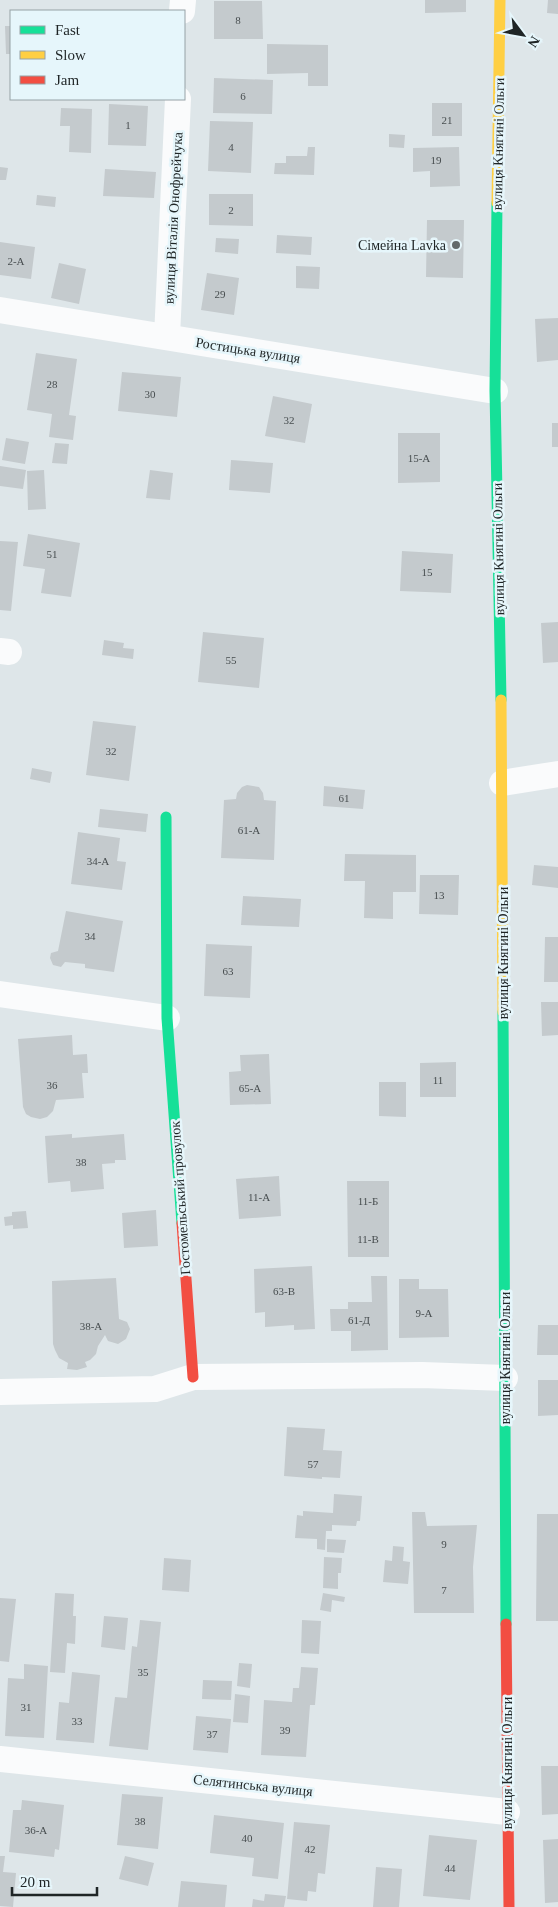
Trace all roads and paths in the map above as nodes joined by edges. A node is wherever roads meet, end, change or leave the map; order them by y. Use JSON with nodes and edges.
{"nodes":[{"id":1,"x":500,"y":0,"type":"edge"},
{"id":2,"x":178,"y":100,"type":"edge"},
{"id":3,"x":0,"y":310,"type":"edge"},
{"id":4,"x":167,"y":337,"type":"junction"},
{"id":5,"x":495,"y":391,"type":"junction"},
{"id":6,"x":558,"y":774,"type":"edge"},
{"id":7,"x":502,"y":783,"type":"junction"},
{"id":8,"x":166,"y":817,"type":"dead end"},
{"id":9,"x":0,"y":994,"type":"edge"},
{"id":10,"x":167,"y":1018,"type":"junction"},
{"id":11,"x":193,"y":1378,"type":"junction"},
{"id":12,"x":505,"y":1378,"type":"junction"},
{"id":13,"x":0,"y":1392,"type":"edge"},
{"id":14,"x":0,"y":1759,"type":"edge"},
{"id":15,"x":507,"y":1812,"type":"junction"},
{"id":16,"x":510,"y":1907,"type":"edge"}],
"edges":[{"from":1,"to":5,"type":"street","name":"вулиця Княгині Ольги"},
{"from":2,"to":4,"type":"street","name":"вулиця Віталія Онофрейчука"},
{"from":3,"to":4,"type":"street","name":"Ростицька вулиця"},
{"from":4,"to":5,"type":"street","name":"Ростицька вулиця"},
{"from":5,"to":7,"type":"street","name":"вулиця Княгині Ольги"},
{"from":6,"to":7,"type":"street"},
{"from":7,"to":12,"type":"street","name":"вулиця Княгині Ольги"},
{"from":8,"to":10,"type":"street","name":"Гостомельський провулок"},
{"from":9,"to":10,"type":"street"},
{"from":10,"to":11,"type":"street","name":"Гостомельський провулок"},
{"from":11,"to":12,"type":"street"},
{"from":11,"to":13,"type":"street"},
{"from":12,"to":15,"type":"street","name":"вулиця Княгині Ольги"},
{"from":14,"to":15,"type":"street","name":"Селятинська вулиця"},
{"from":15,"to":16,"type":"street","name":"вулиця Княгині Ольги"}]}
